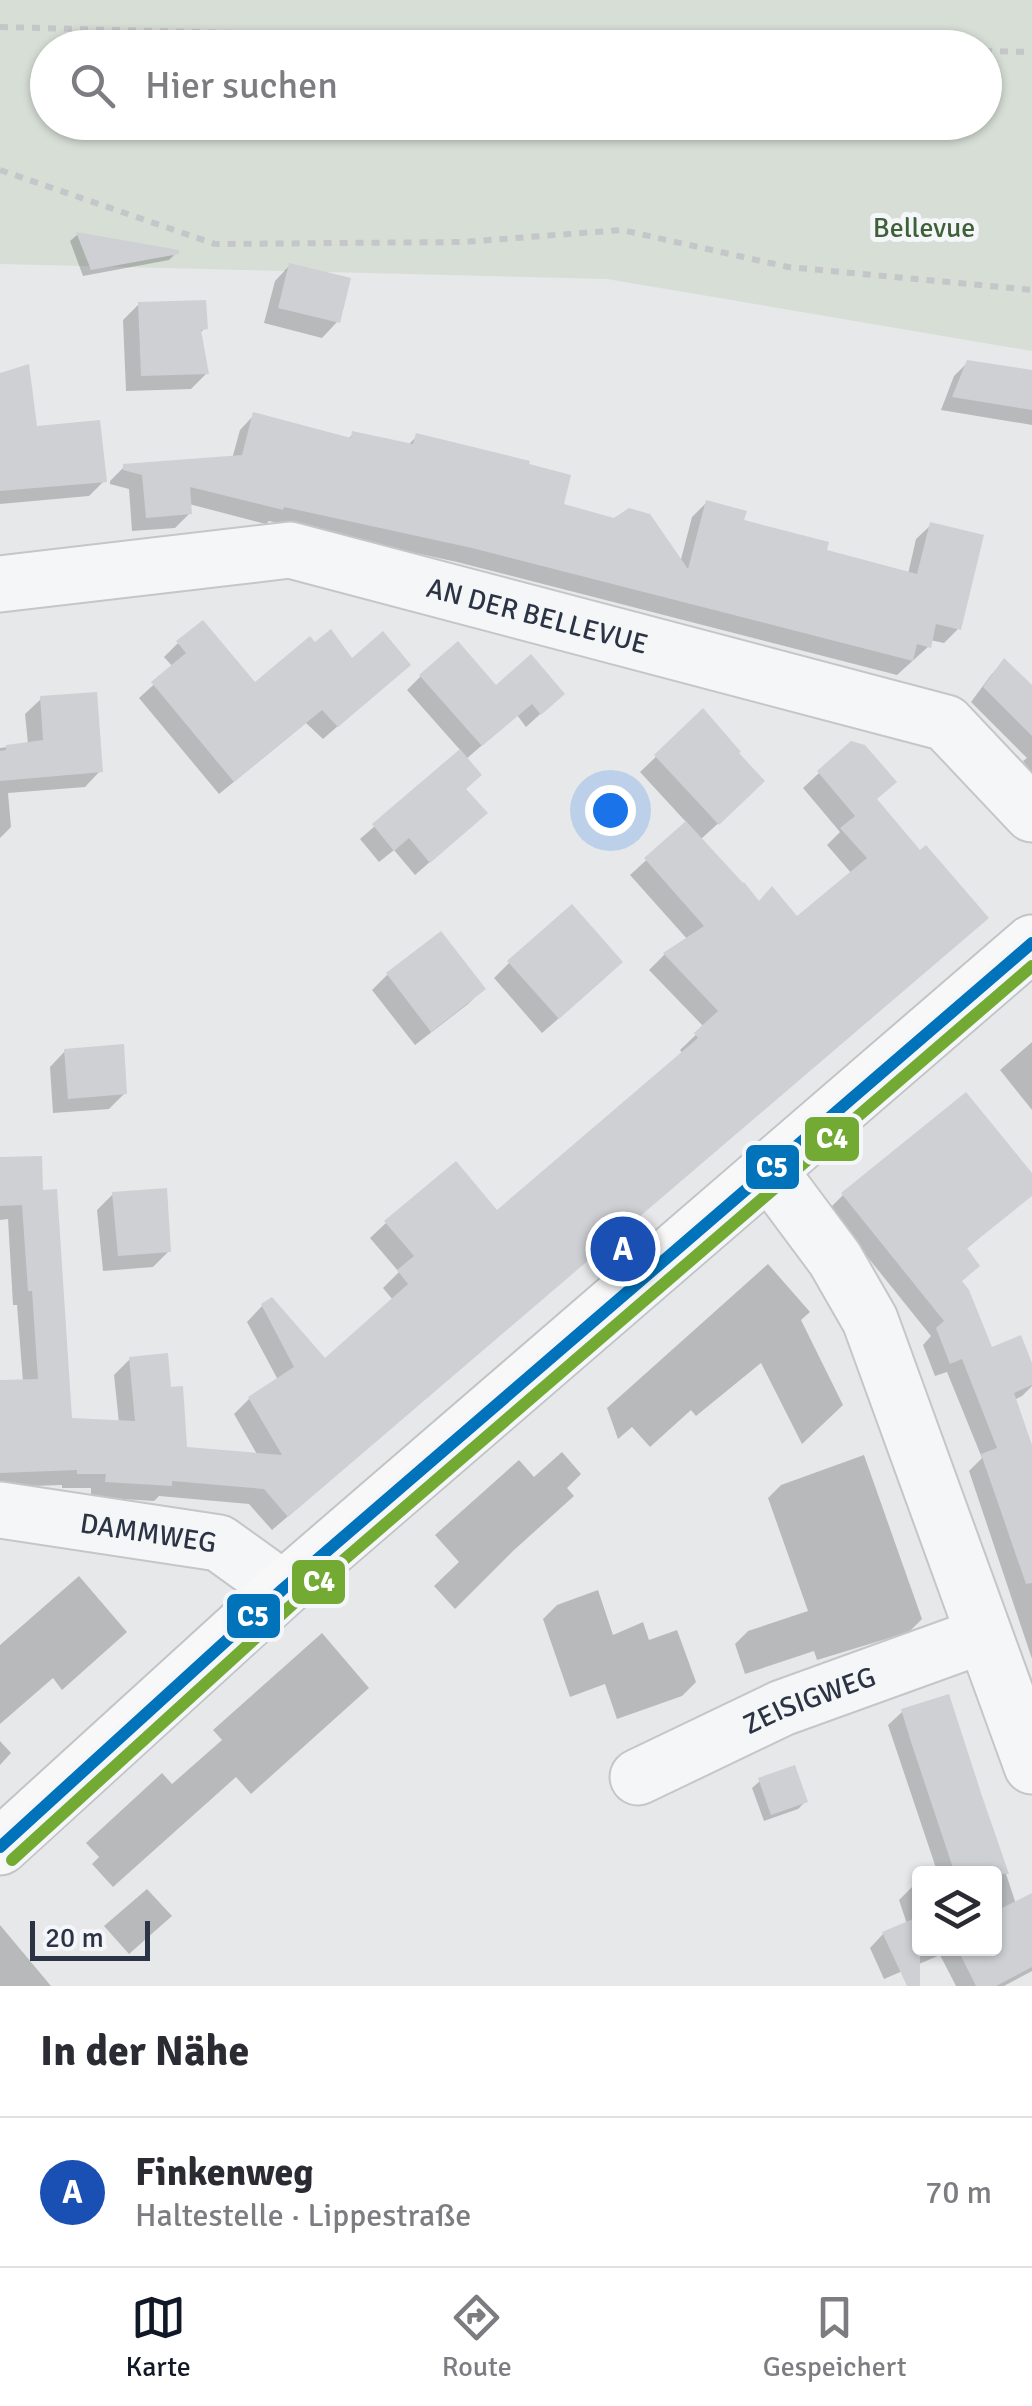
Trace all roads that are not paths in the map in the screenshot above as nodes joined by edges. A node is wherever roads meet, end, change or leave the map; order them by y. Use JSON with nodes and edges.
{"nodes":[{"id":1,"x":0,"y":584,"type":"edge"},
{"id":2,"x":1032,"y":814,"type":"edge"},
{"id":3,"x":1032,"y":943,"type":"edge"},
{"id":4,"x":768,"y":1169,"type":"junction"},
{"id":5,"x":0,"y":1510,"type":"edge"},
{"id":6,"x":282,"y":1590,"type":"junction"},
{"id":7,"x":984,"y":1635,"type":"junction"},
{"id":8,"x":1032,"y":1766,"type":"edge"},
{"id":9,"x":638,"y":1776,"type":"dead end"},
{"id":10,"x":0,"y":1847,"type":"edge"}],
"edges":[{"from":1,"to":2,"type":"street","name":"AN DER BELLEVUE"},
{"from":3,"to":4,"type":"main road"},
{"from":4,"to":6,"type":"main road"},
{"from":4,"to":7,"type":"street"},
{"from":5,"to":6,"type":"street","name":"DAMMWEG"},
{"from":6,"to":10,"type":"main road"},
{"from":7,"to":8,"type":"street"},
{"from":7,"to":9,"type":"street","name":"ZEISIGWEG"}]}
